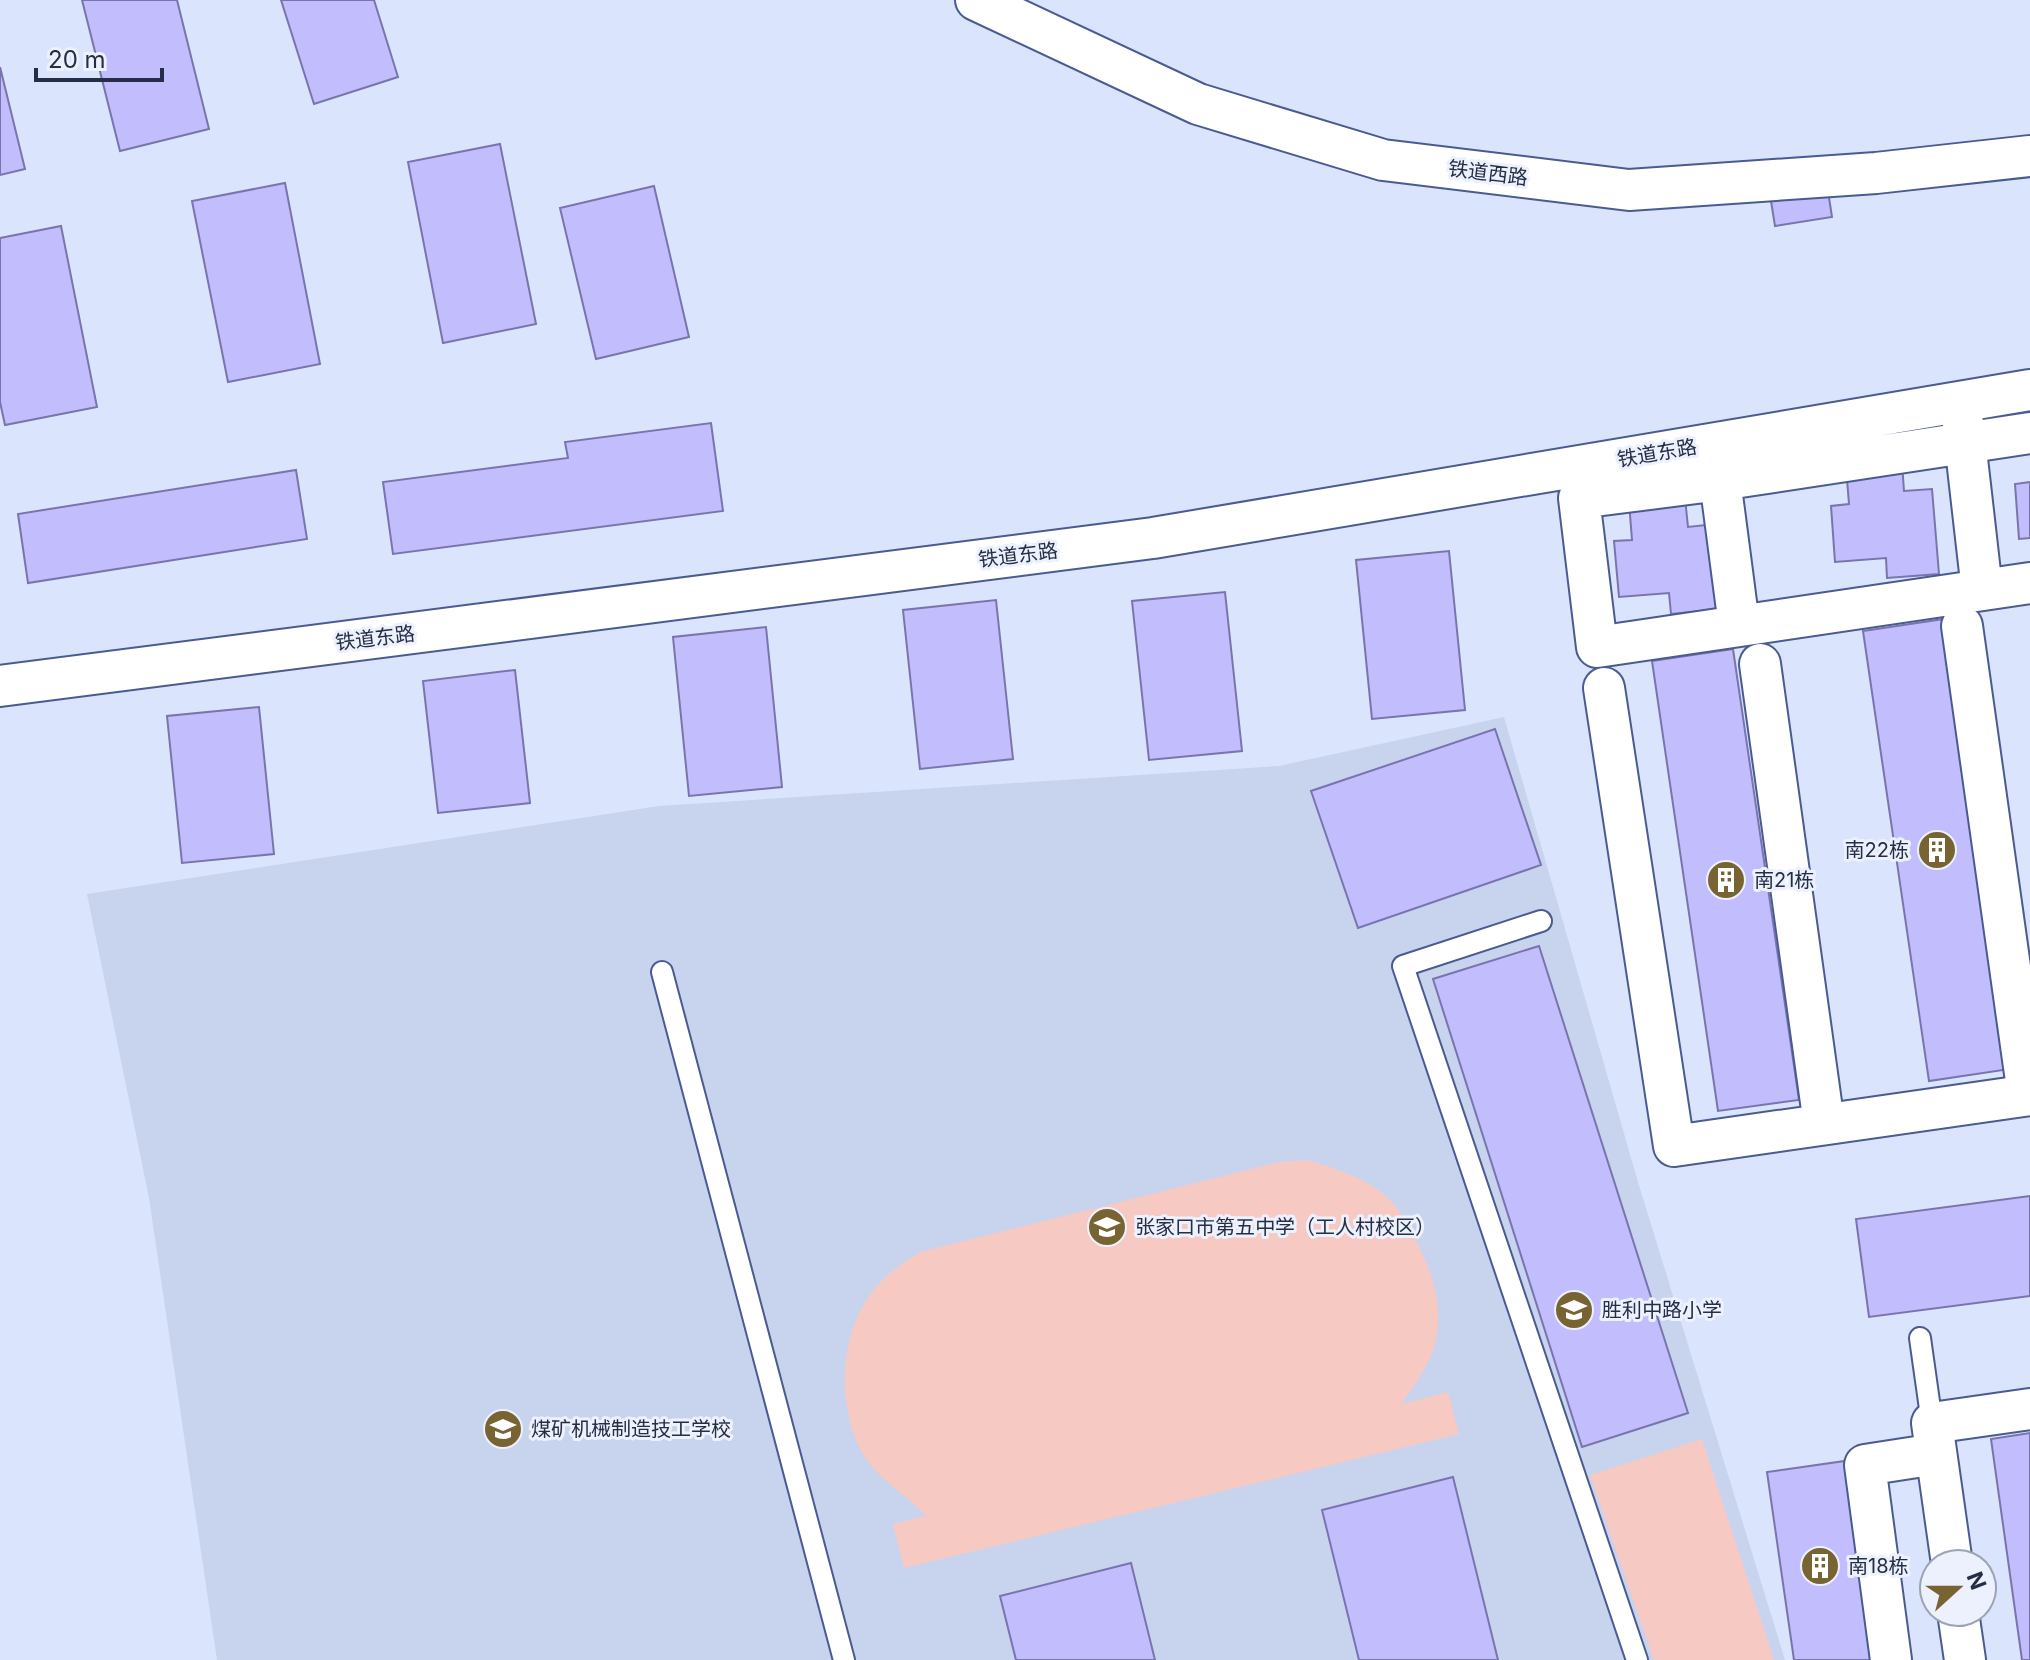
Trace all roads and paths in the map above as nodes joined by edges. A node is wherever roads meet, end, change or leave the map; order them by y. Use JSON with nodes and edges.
{"nodes":[{"id":1,"x":976,"y":0,"type":"edge"},
{"id":2,"x":2030,"y":156,"type":"edge"},
{"id":3,"x":2030,"y":390,"type":"edge"},
{"id":4,"x":1960,"y":402,"type":"junction"},
{"id":5,"x":2030,"y":433,"type":"edge"},
{"id":6,"x":1965,"y":442,"type":"junction"},
{"id":7,"x":1720,"y":480,"type":"junction"},
{"id":8,"x":2030,"y":583,"type":"edge"},
{"id":9,"x":1982,"y":590,"type":"junction"},
{"id":10,"x":1739,"y":625,"type":"junction"},
{"id":11,"x":1962,"y":626,"type":"dead end"},
{"id":12,"x":1760,"y":664,"type":"dead end"},
{"id":13,"x":0,"y":686,"type":"edge"},
{"id":14,"x":1604,"y":688,"type":"dead end"},
{"id":15,"x":1541,"y":921,"type":"dead end"},
{"id":16,"x":662,"y":972,"type":"dead end"},
{"id":17,"x":2029,"y":1095,"type":"edge"},
{"id":18,"x":1824,"y":1124,"type":"junction"},
{"id":19,"x":1920,"y":1338,"type":"dead end"},
{"id":20,"x":2030,"y":1409,"type":"edge"},
{"id":21,"x":1934,"y":1439,"type":"junction"},
{"id":22,"x":1950,"y":1548,"type":"edge"},
{"id":23,"x":1960,"y":1628,"type":"edge"},
{"id":24,"x":844,"y":1660,"type":"edge"},
{"id":25,"x":1637,"y":1660,"type":"edge"},
{"id":26,"x":1891,"y":1660,"type":"edge"},
{"id":27,"x":1965,"y":1660,"type":"edge"}],
"edges":[{"from":1,"to":2,"type":"street","name":"铁道西路"},
{"from":3,"to":4,"type":"street","name":"铁道东路"},
{"from":4,"to":6,"type":"street"},
{"from":4,"to":13,"type":"street","name":"铁道东路"},
{"from":5,"to":6,"type":"street"},
{"from":6,"to":7,"type":"street"},
{"from":6,"to":9,"type":"street"},
{"from":7,"to":10,"type":"street"},
{"from":7,"to":10,"type":"street"},
{"from":8,"to":9,"type":"street"},
{"from":9,"to":10,"type":"street"},
{"from":11,"to":17,"type":"street"},
{"from":12,"to":18,"type":"street"},
{"from":14,"to":18,"type":"street"},
{"from":15,"to":25,"type":"lane"},
{"from":16,"to":24,"type":"lane"},
{"from":17,"to":18,"type":"street"},
{"from":19,"to":21,"type":"lane"},
{"from":20,"to":21,"type":"street"},
{"from":21,"to":22,"type":"street"},
{"from":21,"to":26,"type":"street"},
{"from":23,"to":27,"type":"street"}]}
